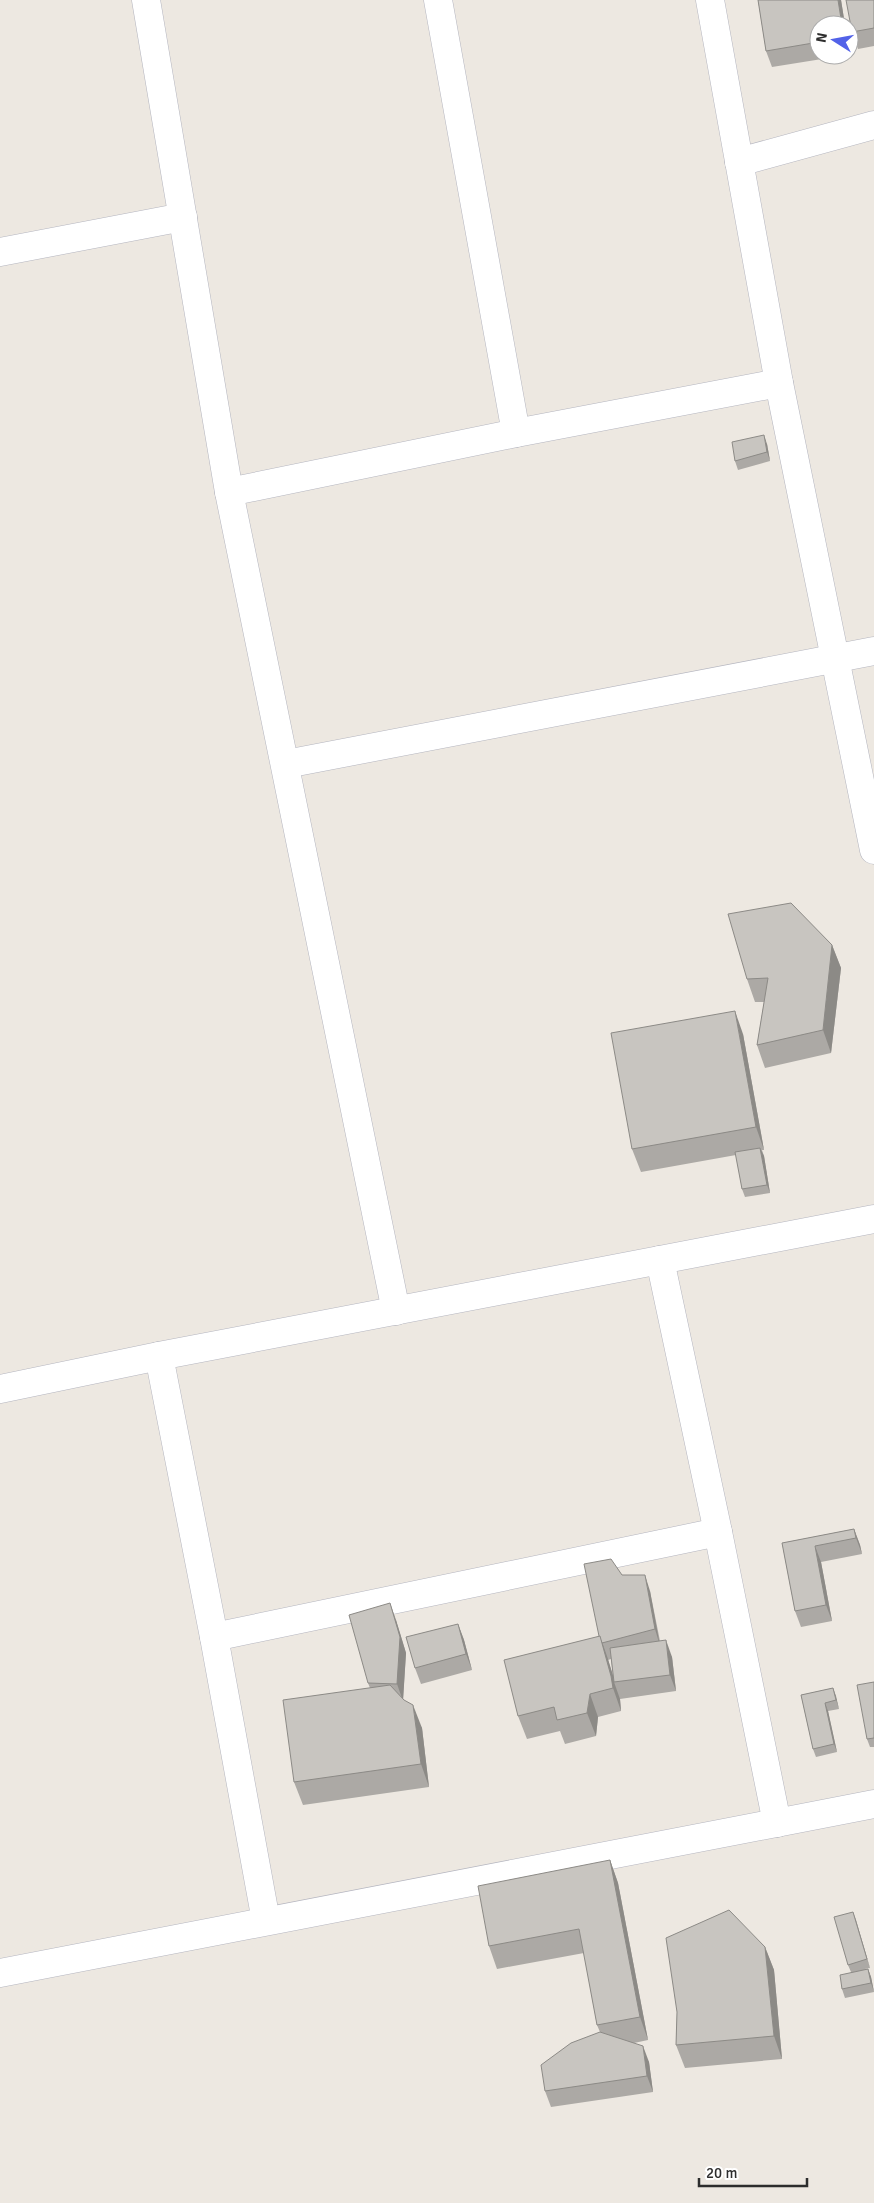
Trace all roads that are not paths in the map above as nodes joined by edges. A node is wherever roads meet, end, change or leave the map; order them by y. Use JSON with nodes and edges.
{"nodes":[{"id":1,"x":146,"y":0,"type":"edge"},
{"id":2,"x":438,"y":0,"type":"edge"},
{"id":3,"x":710,"y":0,"type":"edge"},
{"id":4,"x":874,"y":125,"type":"edge"},
{"id":5,"x":739,"y":162,"type":"junction"},
{"id":6,"x":183,"y":217,"type":"junction"},
{"id":7,"x":0,"y":252,"type":"edge"},
{"id":8,"x":779,"y":383,"type":"junction"},
{"id":9,"x":516,"y":433,"type":"junction"},
{"id":10,"x":229,"y":492,"type":"junction"},
{"id":11,"x":874,"y":651,"type":"edge"},
{"id":12,"x":836,"y":659,"type":"junction"},
{"id":13,"x":286,"y":764,"type":"junction"},
{"id":14,"x":874,"y":850,"type":"edge"},
{"id":15,"x":874,"y":1219,"type":"edge"},
{"id":16,"x":660,"y":1260,"type":"junction"},
{"id":17,"x":396,"y":1311,"type":"junction"},
{"id":18,"x":159,"y":1356,"type":"junction"},
{"id":19,"x":0,"y":1389,"type":"edge"},
{"id":20,"x":718,"y":1532,"type":"junction"},
{"id":21,"x":214,"y":1637,"type":"junction"},
{"id":22,"x":874,"y":1804,"type":"edge"},
{"id":23,"x":777,"y":1823,"type":"junction"},
{"id":24,"x":266,"y":1921,"type":"junction"},
{"id":25,"x":0,"y":1973,"type":"edge"}],
"edges":[{"from":1,"to":6,"type":"street"},
{"from":2,"to":9,"type":"street"},
{"from":3,"to":5,"type":"street"},
{"from":4,"to":5,"type":"street"},
{"from":5,"to":8,"type":"street"},
{"from":6,"to":7,"type":"street"},
{"from":6,"to":10,"type":"street"},
{"from":8,"to":9,"type":"street"},
{"from":8,"to":12,"type":"street"},
{"from":9,"to":10,"type":"street"},
{"from":10,"to":13,"type":"street"},
{"from":11,"to":12,"type":"street"},
{"from":12,"to":13,"type":"street"},
{"from":12,"to":14,"type":"street"},
{"from":13,"to":17,"type":"street"},
{"from":15,"to":16,"type":"street"},
{"from":16,"to":17,"type":"street"},
{"from":16,"to":20,"type":"street"},
{"from":17,"to":18,"type":"street"},
{"from":18,"to":19,"type":"street"},
{"from":18,"to":21,"type":"street"},
{"from":20,"to":21,"type":"street"},
{"from":20,"to":23,"type":"street"},
{"from":21,"to":24,"type":"street"},
{"from":22,"to":23,"type":"street"},
{"from":23,"to":24,"type":"street"},
{"from":24,"to":25,"type":"street"}]}
